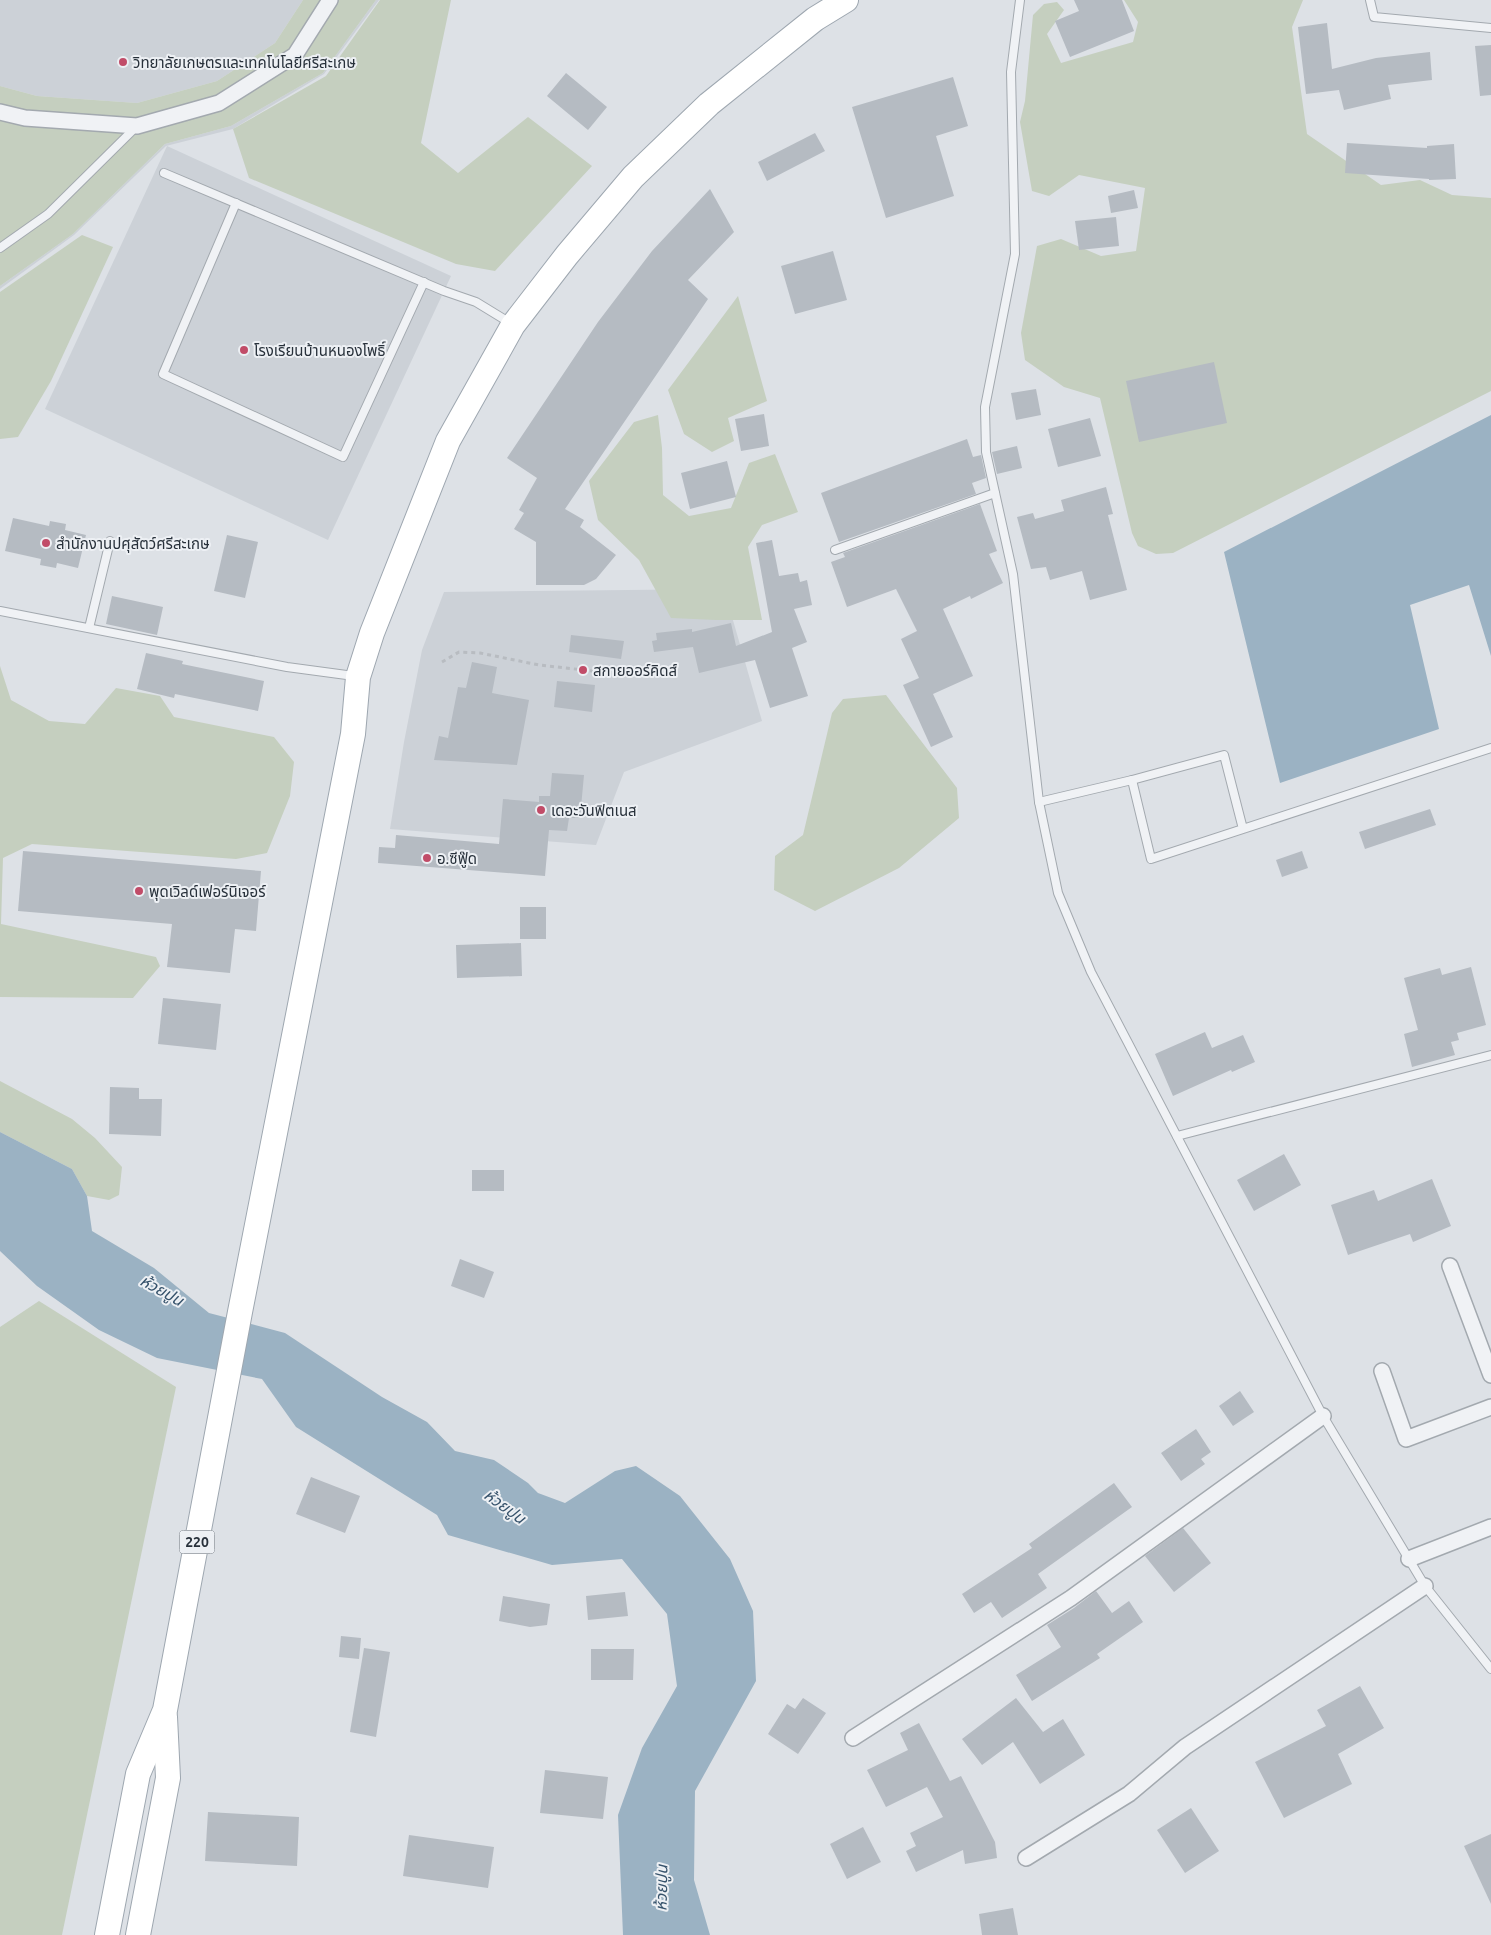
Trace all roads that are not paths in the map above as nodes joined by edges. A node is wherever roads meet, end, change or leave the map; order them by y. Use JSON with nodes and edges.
{"nodes":[{"id":1,"x":330,"y":0,"type":"edge"},
{"id":2,"x":846,"y":0,"type":"edge"},
{"id":3,"x":1020,"y":0,"type":"edge"},
{"id":4,"x":1370,"y":0,"type":"edge"},
{"id":5,"x":1491,"y":28,"type":"edge"},
{"id":6,"x":0,"y":112,"type":"edge"},
{"id":7,"x":136,"y":126,"type":"junction"},
{"id":8,"x":164,"y":172,"type":"dead end"},
{"id":9,"x":236,"y":203,"type":"junction"},
{"id":10,"x":0,"y":248,"type":"edge"},
{"id":11,"x":424,"y":282,"type":"junction"},
{"id":12,"x":513,"y":325,"type":"junction"},
{"id":13,"x":995,"y":493,"type":"junction"},
{"id":14,"x":110,"y":541,"type":"dead end"},
{"id":15,"x":835,"y":550,"type":"dead end"},
{"id":16,"x":0,"y":611,"type":"edge"},
{"id":17,"x":89,"y":628,"type":"junction"},
{"id":18,"x":358,"y":677,"type":"junction"},
{"id":19,"x":1491,"y":748,"type":"edge"},
{"id":20,"x":1132,"y":780,"type":"junction"},
{"id":21,"x":1039,"y":802,"type":"junction"},
{"id":22,"x":1243,"y":829,"type":"junction"},
{"id":23,"x":1491,"y":1055,"type":"edge"},
{"id":24,"x":1177,"y":1136,"type":"junction"},
{"id":25,"x":1450,"y":1266,"type":"dead end"},
{"id":26,"x":1382,"y":1371,"type":"dead end"},
{"id":27,"x":1491,"y":1375,"type":"edge"},
{"id":28,"x":1491,"y":1407,"type":"edge"},
{"id":29,"x":1323,"y":1416,"type":"junction"},
{"id":30,"x":1491,"y":1527,"type":"edge"},
{"id":31,"x":1409,"y":1559,"type":"junction"},
{"id":32,"x":1425,"y":1586,"type":"junction"},
{"id":33,"x":1491,"y":1669,"type":"edge"},
{"id":34,"x":165,"y":1710,"type":"junction"},
{"id":35,"x":853,"y":1738,"type":"dead end"},
{"id":36,"x":1026,"y":1858,"type":"dead end"},
{"id":37,"x":107,"y":1935,"type":"edge"},
{"id":38,"x":138,"y":1935,"type":"edge"}],
"edges":[{"from":1,"to":7,"type":"street"},
{"from":2,"to":12,"type":"main road"},
{"from":3,"to":13,"type":"lane"},
{"from":4,"to":5,"type":"lane"},
{"from":6,"to":7,"type":"street"},
{"from":7,"to":10,"type":"lane"},
{"from":8,"to":9,"type":"lane"},
{"from":9,"to":11,"type":"lane"},
{"from":9,"to":11,"type":"lane"},
{"from":11,"to":12,"type":"lane"},
{"from":12,"to":18,"type":"main road"},
{"from":13,"to":15,"type":"lane"},
{"from":13,"to":21,"type":"lane"},
{"from":14,"to":17,"type":"lane"},
{"from":16,"to":17,"type":"lane"},
{"from":17,"to":18,"type":"lane"},
{"from":18,"to":34,"type":"main road","number":"220"},
{"from":19,"to":22,"type":"lane"},
{"from":20,"to":21,"type":"lane"},
{"from":20,"to":22,"type":"lane"},
{"from":20,"to":22,"type":"lane"},
{"from":21,"to":24,"type":"lane"},
{"from":23,"to":24,"type":"lane"},
{"from":24,"to":29,"type":"lane"},
{"from":25,"to":27,"type":"street"},
{"from":26,"to":28,"type":"street"},
{"from":29,"to":31,"type":"lane"},
{"from":29,"to":35,"type":"street"},
{"from":30,"to":31,"type":"street"},
{"from":31,"to":32,"type":"lane"},
{"from":32,"to":33,"type":"lane"},
{"from":32,"to":36,"type":"street"},
{"from":34,"to":37,"type":"main road","number":"220"},
{"from":34,"to":38,"type":"main road","number":"220"}]}
